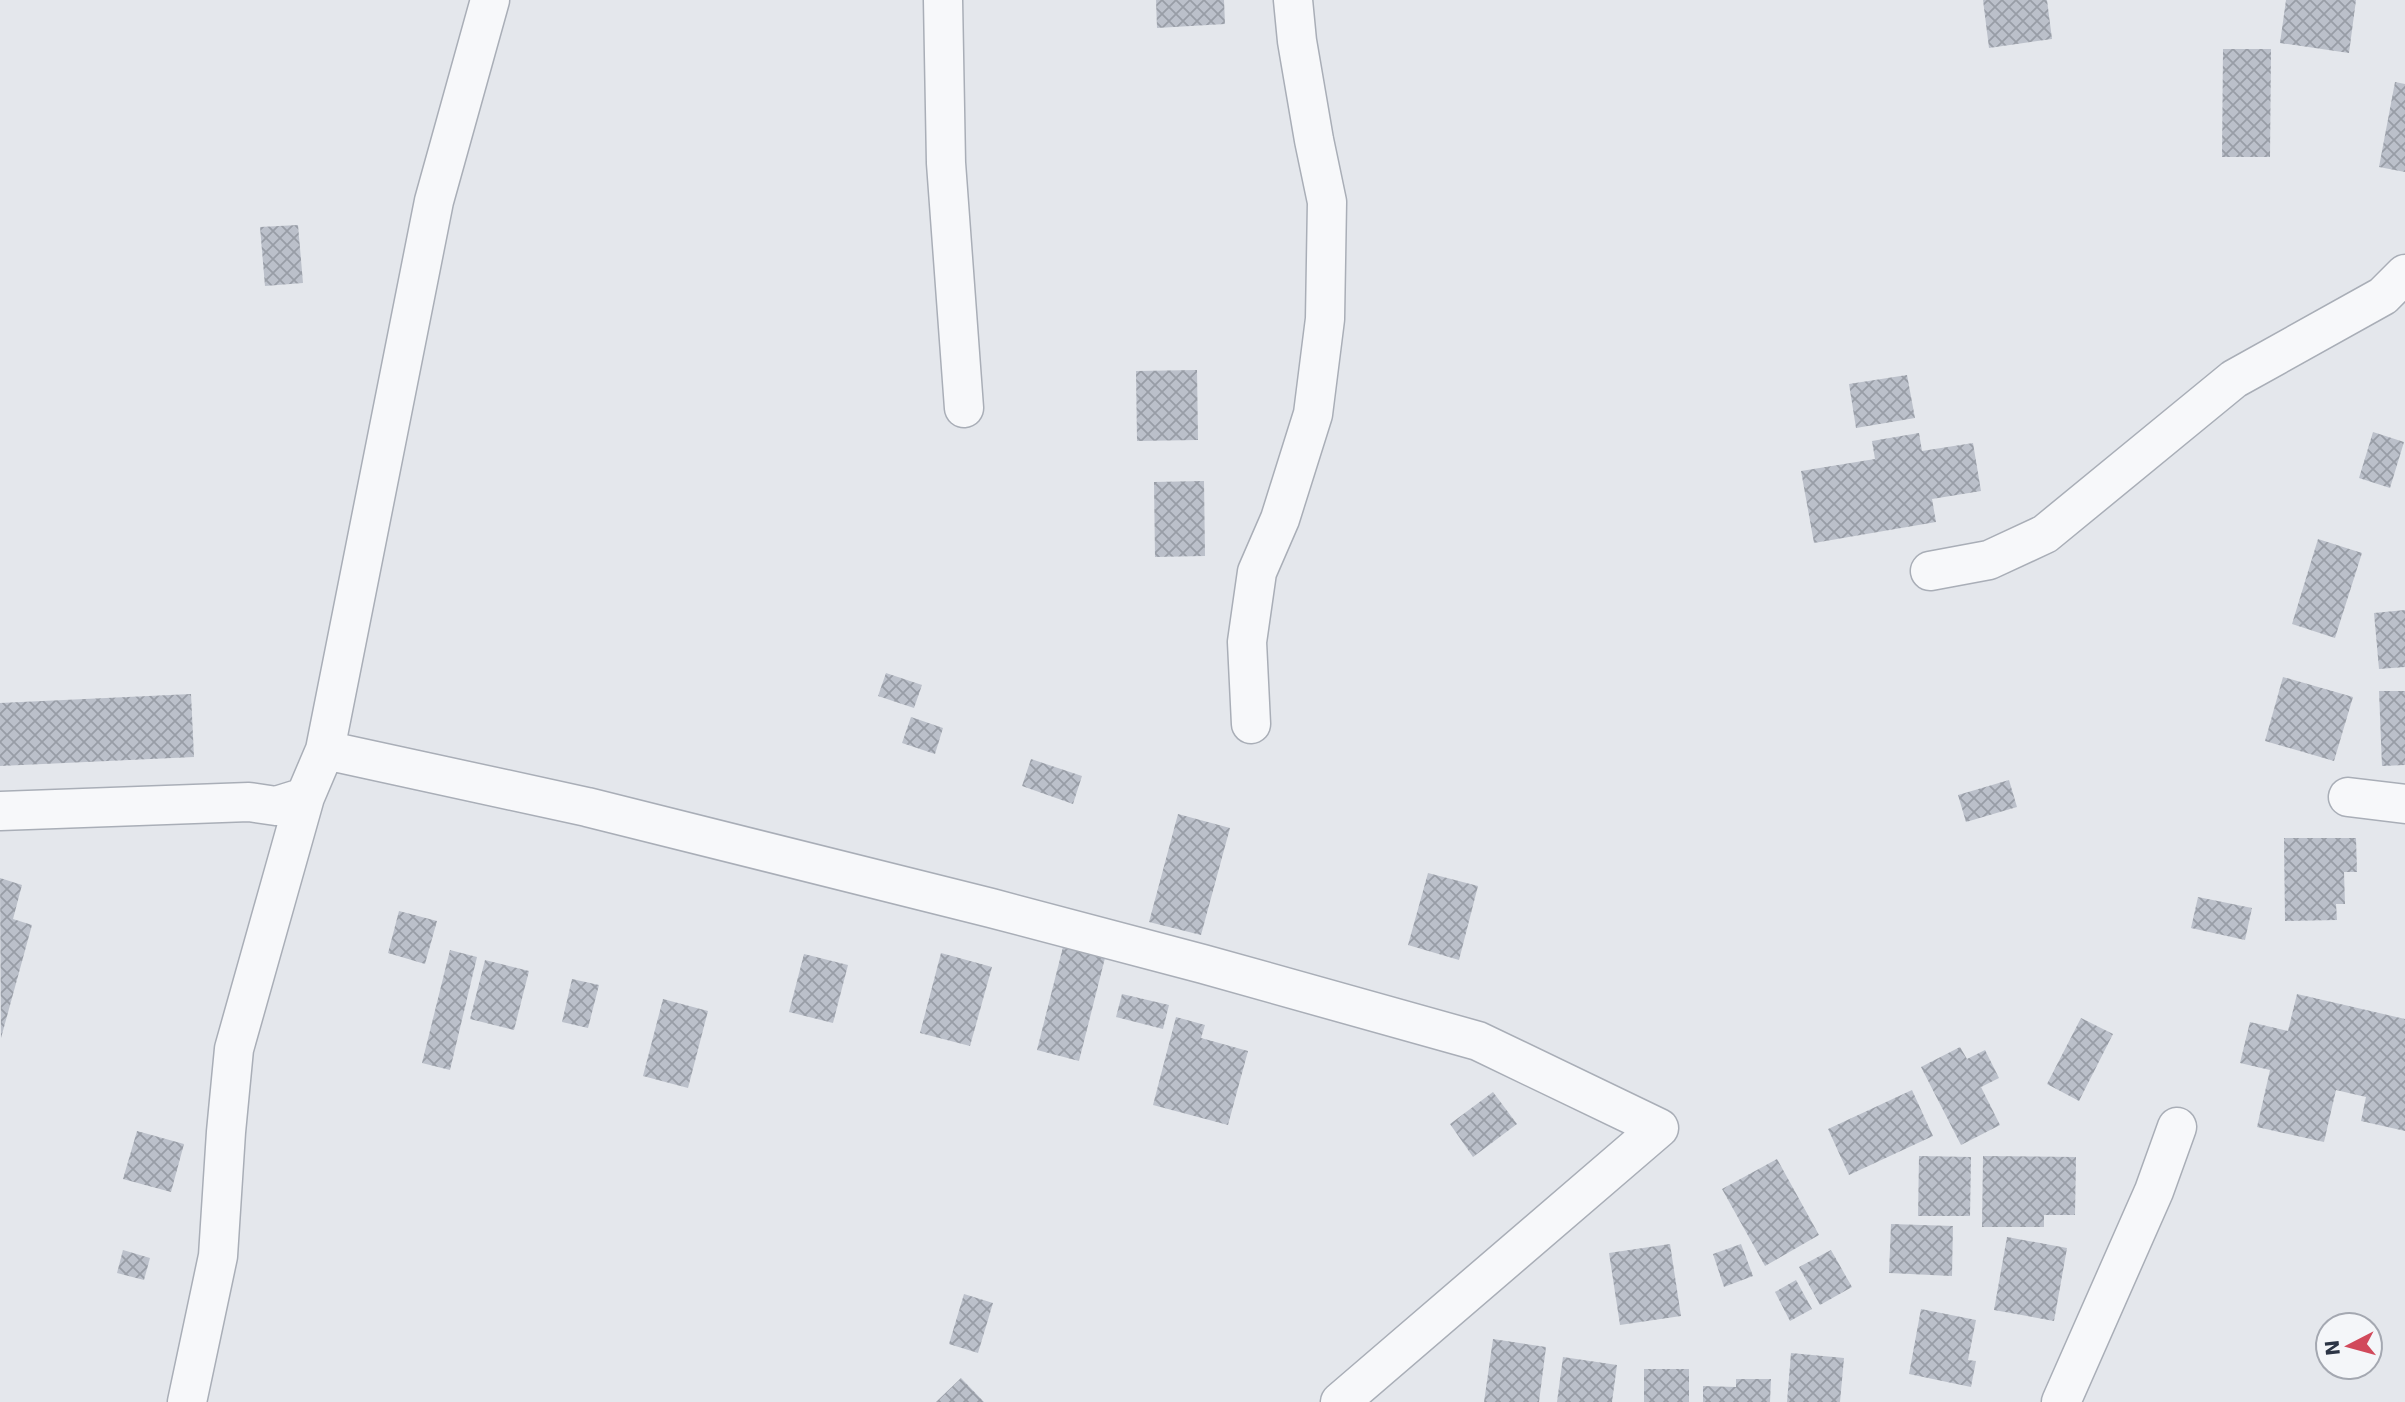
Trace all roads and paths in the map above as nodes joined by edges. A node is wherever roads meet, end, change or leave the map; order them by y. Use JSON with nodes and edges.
{"nodes":[{"id":1,"x":489,"y":0,"type":"edge"},
{"id":2,"x":943,"y":0,"type":"edge"},
{"id":3,"x":1293,"y":0,"type":"edge"},
{"id":4,"x":2405,"y":274,"type":"edge"},
{"id":5,"x":964,"y":408,"type":"dead end"},
{"id":6,"x":1930,"y":571,"type":"dead end"},
{"id":7,"x":1251,"y":724,"type":"dead end"},
{"id":8,"x":325,"y":750,"type":"junction"},
{"id":9,"x":305,"y":797,"type":"junction"},
{"id":10,"x":2348,"y":797,"type":"dead end"},
{"id":11,"x":2405,"y":804,"type":"edge"},
{"id":12,"x":0,"y":811,"type":"edge"},
{"id":13,"x":2177,"y":1127,"type":"dead end"},
{"id":14,"x":187,"y":1402,"type":"edge"},
{"id":15,"x":1340,"y":1402,"type":"edge"},
{"id":16,"x":2061,"y":1402,"type":"edge"}],
"edges":[{"from":1,"to":8,"type":"street"},
{"from":2,"to":5,"type":"street"},
{"from":3,"to":7,"type":"street"},
{"from":4,"to":6,"type":"street"},
{"from":8,"to":9,"type":"street"},
{"from":8,"to":15,"type":"street"},
{"from":9,"to":12,"type":"street"},
{"from":9,"to":14,"type":"street"},
{"from":10,"to":11,"type":"street"},
{"from":13,"to":16,"type":"street"}]}
